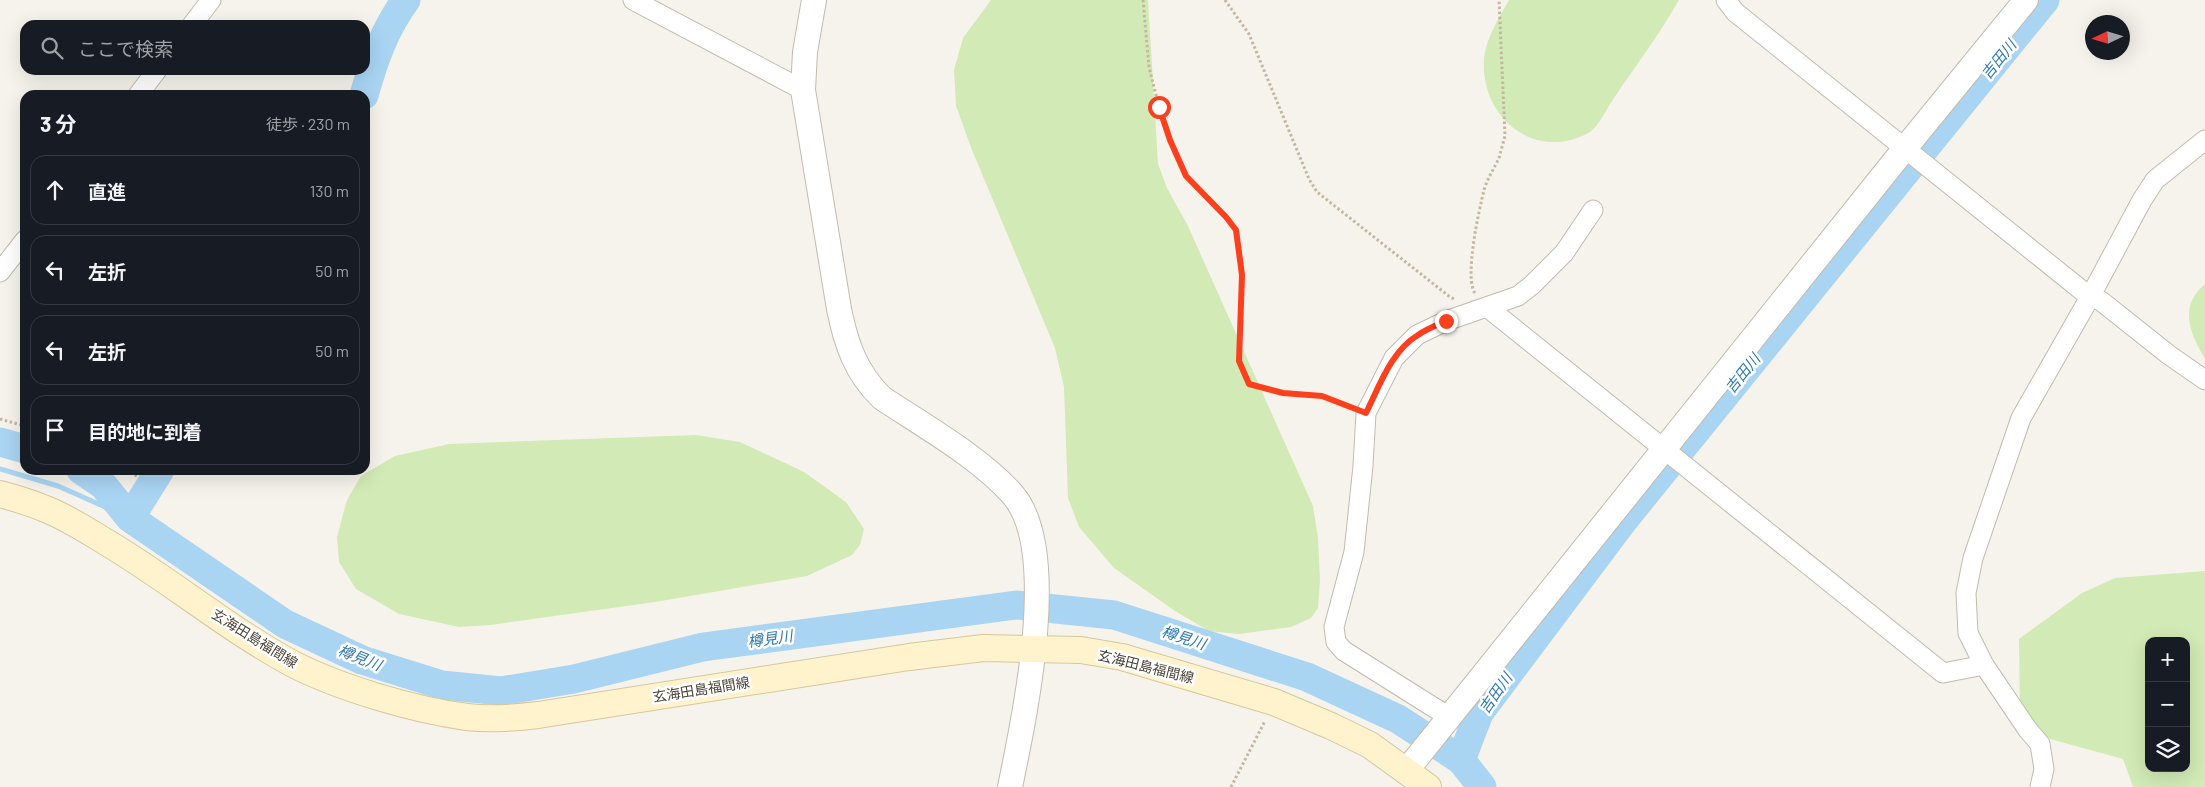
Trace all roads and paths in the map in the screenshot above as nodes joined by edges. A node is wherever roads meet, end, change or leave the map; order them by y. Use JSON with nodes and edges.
{"nodes":[{"id":1,"x":211,"y":0,"type":"edge"},
{"id":2,"x":632,"y":0,"type":"edge"},
{"id":3,"x":814,"y":0,"type":"edge"},
{"id":4,"x":1143,"y":0,"type":"edge"},
{"id":5,"x":1225,"y":0,"type":"edge"},
{"id":6,"x":1499,"y":0,"type":"edge"},
{"id":7,"x":1726,"y":0,"type":"edge"},
{"id":8,"x":2026,"y":0,"type":"edge"},
{"id":9,"x":196,"y":20,"type":"edge"},
{"id":10,"x":153,"y":75,"type":"edge"},
{"id":11,"x":142,"y":90,"type":"edge"},
{"id":12,"x":803,"y":90,"type":"junction"},
{"id":13,"x":2205,"y":140,"type":"edge"},
{"id":14,"x":1906,"y":147,"type":"junction"},
{"id":15,"x":1593,"y":210,"type":"dead end"},
{"id":16,"x":20,"y":246,"type":"edge"},
{"id":17,"x":0,"y":272,"type":"edge"},
{"id":18,"x":2090,"y":297,"type":"junction"},
{"id":19,"x":1487,"y":308,"type":"junction"},
{"id":20,"x":2205,"y":380,"type":"edge"},
{"id":21,"x":1366,"y":413,"type":"junction"},
{"id":22,"x":0,"y":418,"type":"edge"},
{"id":23,"x":20,"y":424,"type":"edge"},
{"id":24,"x":1663,"y":450,"type":"junction"},
{"id":25,"x":135,"y":475,"type":"edge"},
{"id":26,"x":138,"y":477,"type":"dead end"},
{"id":27,"x":0,"y":494,"type":"edge"},
{"id":28,"x":1034,"y":644,"type":"junction"},
{"id":29,"x":1984,"y":664,"type":"junction"},
{"id":30,"x":1274,"y":702,"type":"junction"},
{"id":31,"x":1446,"y":721,"type":"junction"},
{"id":32,"x":1411,"y":766,"type":"junction"},
{"id":33,"x":1010,"y":787,"type":"edge"},
{"id":34,"x":1231,"y":787,"type":"edge"},
{"id":35,"x":1428,"y":787,"type":"edge"},
{"id":36,"x":2040,"y":787,"type":"edge"}],
"edges":[{"from":1,"to":9,"type":"street"},
{"from":2,"to":12,"type":"street"},
{"from":3,"to":12,"type":"street"},
{"from":4,"to":21,"type":"path"},
{"from":5,"to":19,"type":"path"},
{"from":6,"to":19,"type":"path"},
{"from":7,"to":14,"type":"street"},
{"from":8,"to":14,"type":"street"},
{"from":10,"to":11,"type":"street"},
{"from":12,"to":28,"type":"street"},
{"from":13,"to":18,"type":"street"},
{"from":14,"to":18,"type":"street"},
{"from":14,"to":24,"type":"street"},
{"from":15,"to":19,"type":"street"},
{"from":16,"to":17,"type":"street"},
{"from":18,"to":20,"type":"street"},
{"from":18,"to":29,"type":"street"},
{"from":19,"to":21,"type":"street"},
{"from":19,"to":24,"type":"street"},
{"from":21,"to":31,"type":"street"},
{"from":22,"to":23,"type":"path"},
{"from":24,"to":29,"type":"street"},
{"from":24,"to":31,"type":"street"},
{"from":25,"to":26,"type":"path"},
{"from":27,"to":28,"type":"main road","name":"玄海田島福間線"},
{"from":28,"to":30,"type":"main road","name":"玄海田島福間線"},
{"from":28,"to":33,"type":"street"},
{"from":29,"to":36,"type":"street"},
{"from":30,"to":32,"type":"main road","name":"玄海田島福間線"},
{"from":30,"to":34,"type":"path"},
{"from":31,"to":32,"type":"street"},
{"from":32,"to":35,"type":"main road","name":"玄海田島福間線"}]}
